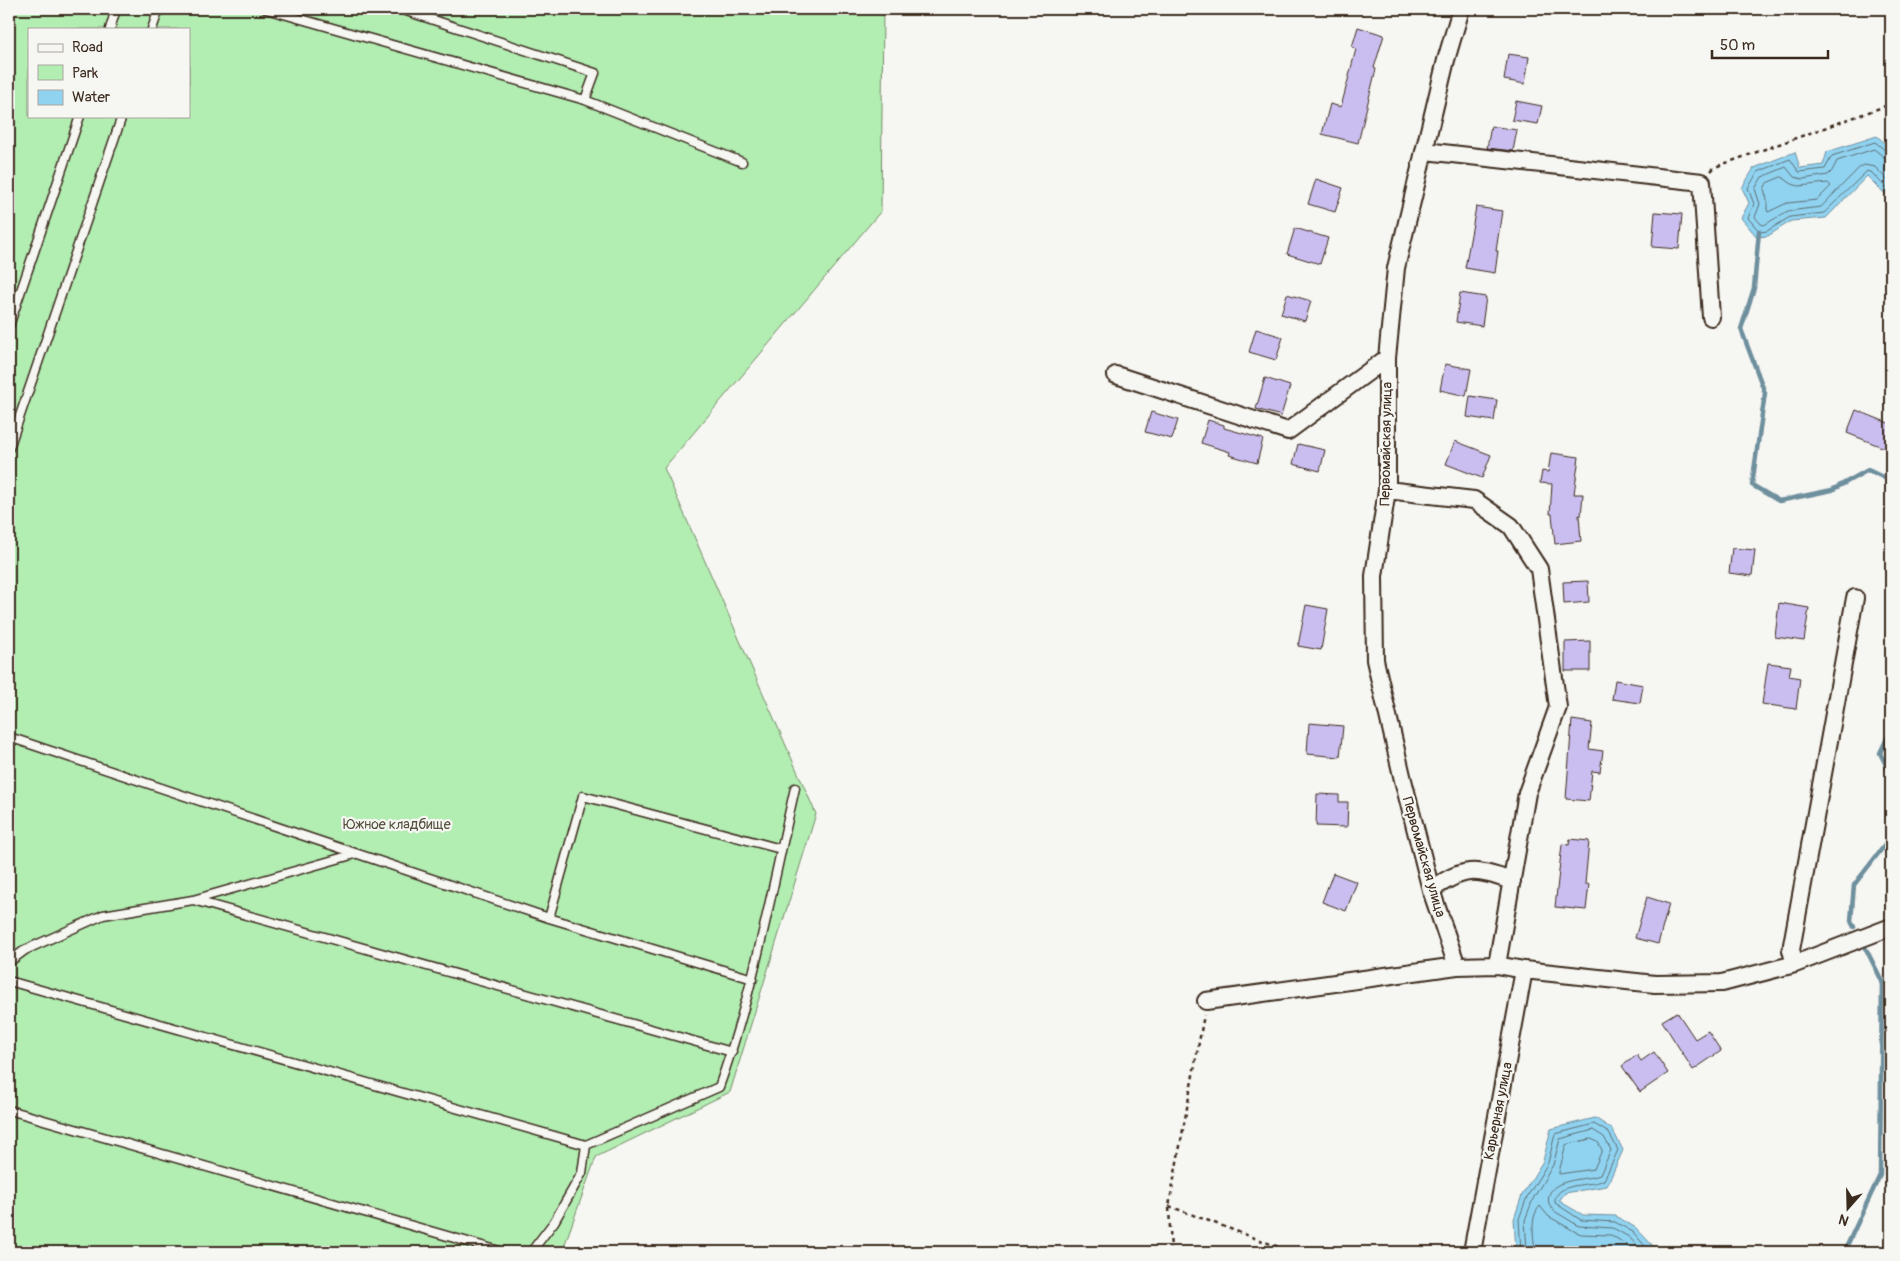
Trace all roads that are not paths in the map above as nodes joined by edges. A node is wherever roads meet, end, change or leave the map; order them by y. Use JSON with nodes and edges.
{"nodes":[{"id":1,"x":116,"y":9,"type":"edge"},
{"id":2,"x":159,"y":9,"type":"edge"},
{"id":3,"x":266,"y":9,"type":"edge"},
{"id":4,"x":400,"y":9,"type":"edge"},
{"id":5,"x":1461,"y":9,"type":"edge"},
{"id":6,"x":110,"y":28,"type":"edge"},
{"id":7,"x":152,"y":28,"type":"edge"},
{"id":8,"x":584,"y":100,"type":"junction"},
{"id":9,"x":79,"y":118,"type":"edge"},
{"id":10,"x":121,"y":118,"type":"edge"},
{"id":11,"x":1424,"y":151,"type":"junction"},
{"id":12,"x":742,"y":162,"type":"dead end"},
{"id":13,"x":1711,"y":317,"type":"dead end"},
{"id":14,"x":9,"y":326,"type":"edge"},
{"id":15,"x":1387,"y":358,"type":"junction"},
{"id":16,"x":1116,"y":375,"type":"dead end"},
{"id":17,"x":9,"y":448,"type":"edge"},
{"id":18,"x":1388,"y":490,"type":"junction"},
{"id":19,"x":1854,"y":598,"type":"dead end"},
{"id":20,"x":9,"y":737,"type":"edge"},
{"id":21,"x":795,"y":788,"type":"dead end"},
{"id":22,"x":781,"y":849,"type":"junction"},
{"id":23,"x":355,"y":854,"type":"junction"},
{"id":24,"x":1512,"y":881,"type":"junction"},
{"id":25,"x":1431,"y":890,"type":"junction"},
{"id":26,"x":193,"y":900,"type":"junction"},
{"id":27,"x":549,"y":918,"type":"junction"},
{"id":28,"x":1891,"y":927,"type":"edge"},
{"id":29,"x":9,"y":962,"type":"edge"},
{"id":30,"x":1795,"y":964,"type":"junction"},
{"id":31,"x":1497,"y":965,"type":"junction"},
{"id":32,"x":1457,"y":966,"type":"junction"},
{"id":33,"x":1524,"y":970,"type":"junction"},
{"id":34,"x":753,"y":979,"type":"junction"},
{"id":35,"x":9,"y":981,"type":"edge"},
{"id":36,"x":1206,"y":1001,"type":"road end"},
{"id":37,"x":732,"y":1052,"type":"junction"},
{"id":38,"x":9,"y":1110,"type":"edge"},
{"id":39,"x":586,"y":1145,"type":"junction"},
{"id":40,"x":9,"y":1250,"type":"edge"},
{"id":41,"x":18,"y":1252,"type":"edge"},
{"id":42,"x":503,"y":1252,"type":"edge"},
{"id":43,"x":531,"y":1252,"type":"edge"},
{"id":44,"x":1472,"y":1252,"type":"edge"}],
"edges":[{"from":1,"to":6,"type":"lane"},
{"from":2,"to":7,"type":"lane"},
{"from":3,"to":8,"type":"lane"},
{"from":4,"to":8,"type":"lane"},
{"from":5,"to":11,"type":"street","name":"Первомайская улица"},
{"from":8,"to":12,"type":"lane"},
{"from":9,"to":14,"type":"lane"},
{"from":10,"to":17,"type":"lane"},
{"from":11,"to":13,"type":"street"},
{"from":11,"to":15,"type":"street","name":"Первомайская улица"},
{"from":15,"to":16,"type":"street"},
{"from":15,"to":18,"type":"street","name":"Первомайская улица"},
{"from":18,"to":24,"type":"street"},
{"from":18,"to":25,"type":"street","name":"Первомайская улица"},
{"from":19,"to":30,"type":"street"},
{"from":20,"to":23,"type":"lane"},
{"from":21,"to":22,"type":"lane"},
{"from":22,"to":27,"type":"lane"},
{"from":22,"to":34,"type":"lane"},
{"from":23,"to":26,"type":"lane"},
{"from":23,"to":27,"type":"lane"},
{"from":24,"to":25,"type":"street"},
{"from":24,"to":31,"type":"street"},
{"from":25,"to":32,"type":"street","name":"Первомайская улица"},
{"from":26,"to":29,"type":"lane"},
{"from":26,"to":37,"type":"lane"},
{"from":27,"to":34,"type":"lane"},
{"from":28,"to":30,"type":"street"},
{"from":30,"to":33,"type":"street"},
{"from":31,"to":32,"type":"street"},
{"from":31,"to":33,"type":"street"},
{"from":32,"to":36,"type":"street"},
{"from":33,"to":44,"type":"street","name":"Карьерная улица"},
{"from":34,"to":37,"type":"lane"},
{"from":35,"to":39,"type":"lane"},
{"from":37,"to":39,"type":"lane"},
{"from":38,"to":42,"type":"lane"},
{"from":39,"to":43,"type":"lane"},
{"from":40,"to":41,"type":"lane"}]}
